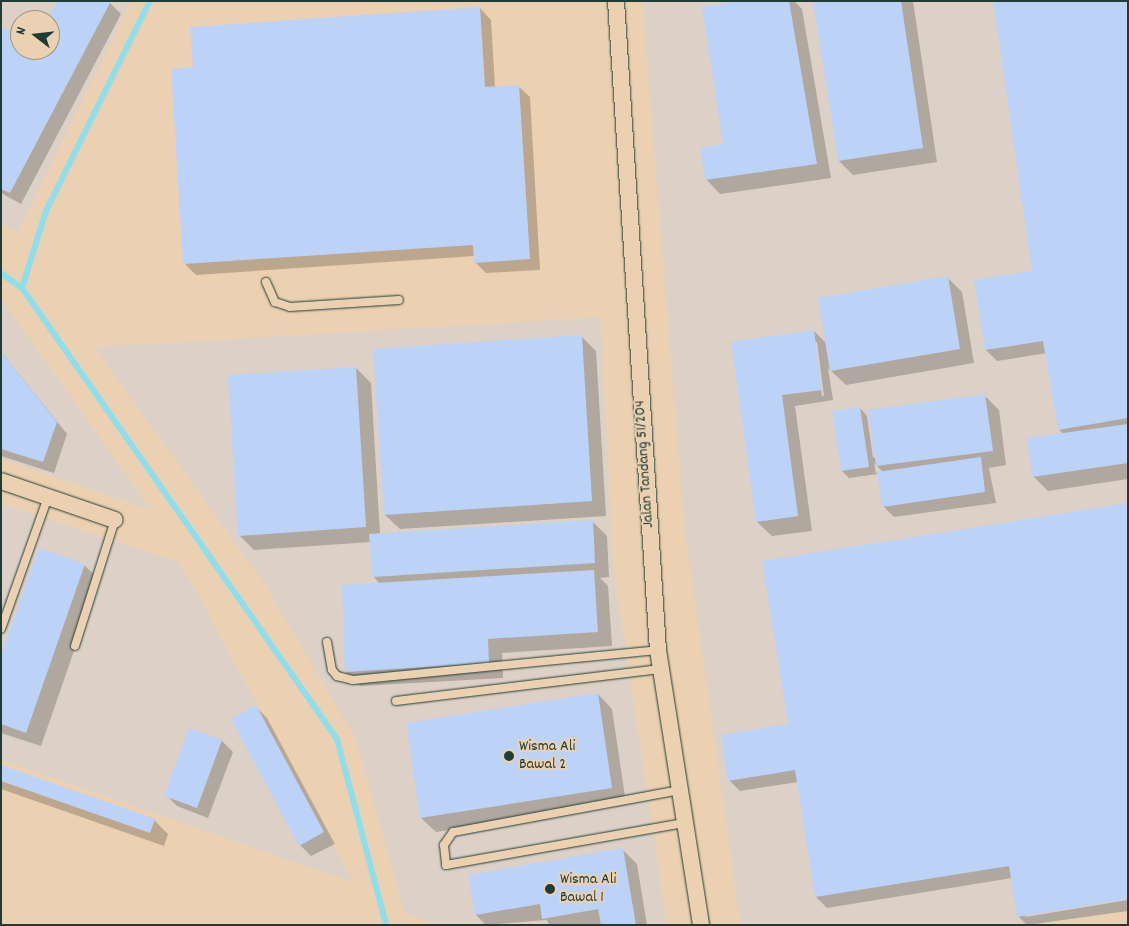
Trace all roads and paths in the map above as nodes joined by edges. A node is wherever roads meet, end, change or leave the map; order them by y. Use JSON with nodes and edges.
{"nodes":[{"id":1,"x":616,"y":1,"type":"edge"},
{"id":2,"x":266,"y":282,"type":"dead end"},
{"id":3,"x":399,"y":300,"type":"dead end"},
{"id":4,"x":1,"y":481,"type":"edge"},
{"id":5,"x":48,"y":497,"type":"junction"},
{"id":6,"x":115,"y":520,"type":"joint"},
{"id":7,"x":1,"y":629,"type":"edge"},
{"id":8,"x":326,"y":642,"type":"dead end"},
{"id":9,"x":74,"y":646,"type":"dead end"},
{"id":10,"x":658,"y":650,"type":"junction"},
{"id":11,"x":662,"y":669,"type":"junction"},
{"id":12,"x":396,"y":701,"type":"dead end"},
{"id":13,"x":680,"y":790,"type":"junction"},
{"id":14,"x":685,"y":822,"type":"junction"},
{"id":15,"x":701,"y":925,"type":"edge"}],
"edges":[{"from":1,"to":10,"type":"street","name":"Jalan Tandang 51/204"},
{"from":2,"to":3,"type":"lane"},
{"from":4,"to":5,"type":"street"},
{"from":5,"to":6,"type":"street"},
{"from":5,"to":7,"type":"lane"},
{"from":6,"to":9,"type":"lane"},
{"from":8,"to":10,"type":"lane"},
{"from":10,"to":11,"type":"street","name":"Jalan Tandang 51/204"},
{"from":11,"to":12,"type":"lane"},
{"from":11,"to":13,"type":"street","name":"Jalan Tandang 51/204"},
{"from":13,"to":14,"type":"street","name":"Jalan Tandang 51/204"},
{"from":13,"to":14,"type":"lane"},
{"from":14,"to":15,"type":"street","name":"Jalan Tandang 51/204"}]}
